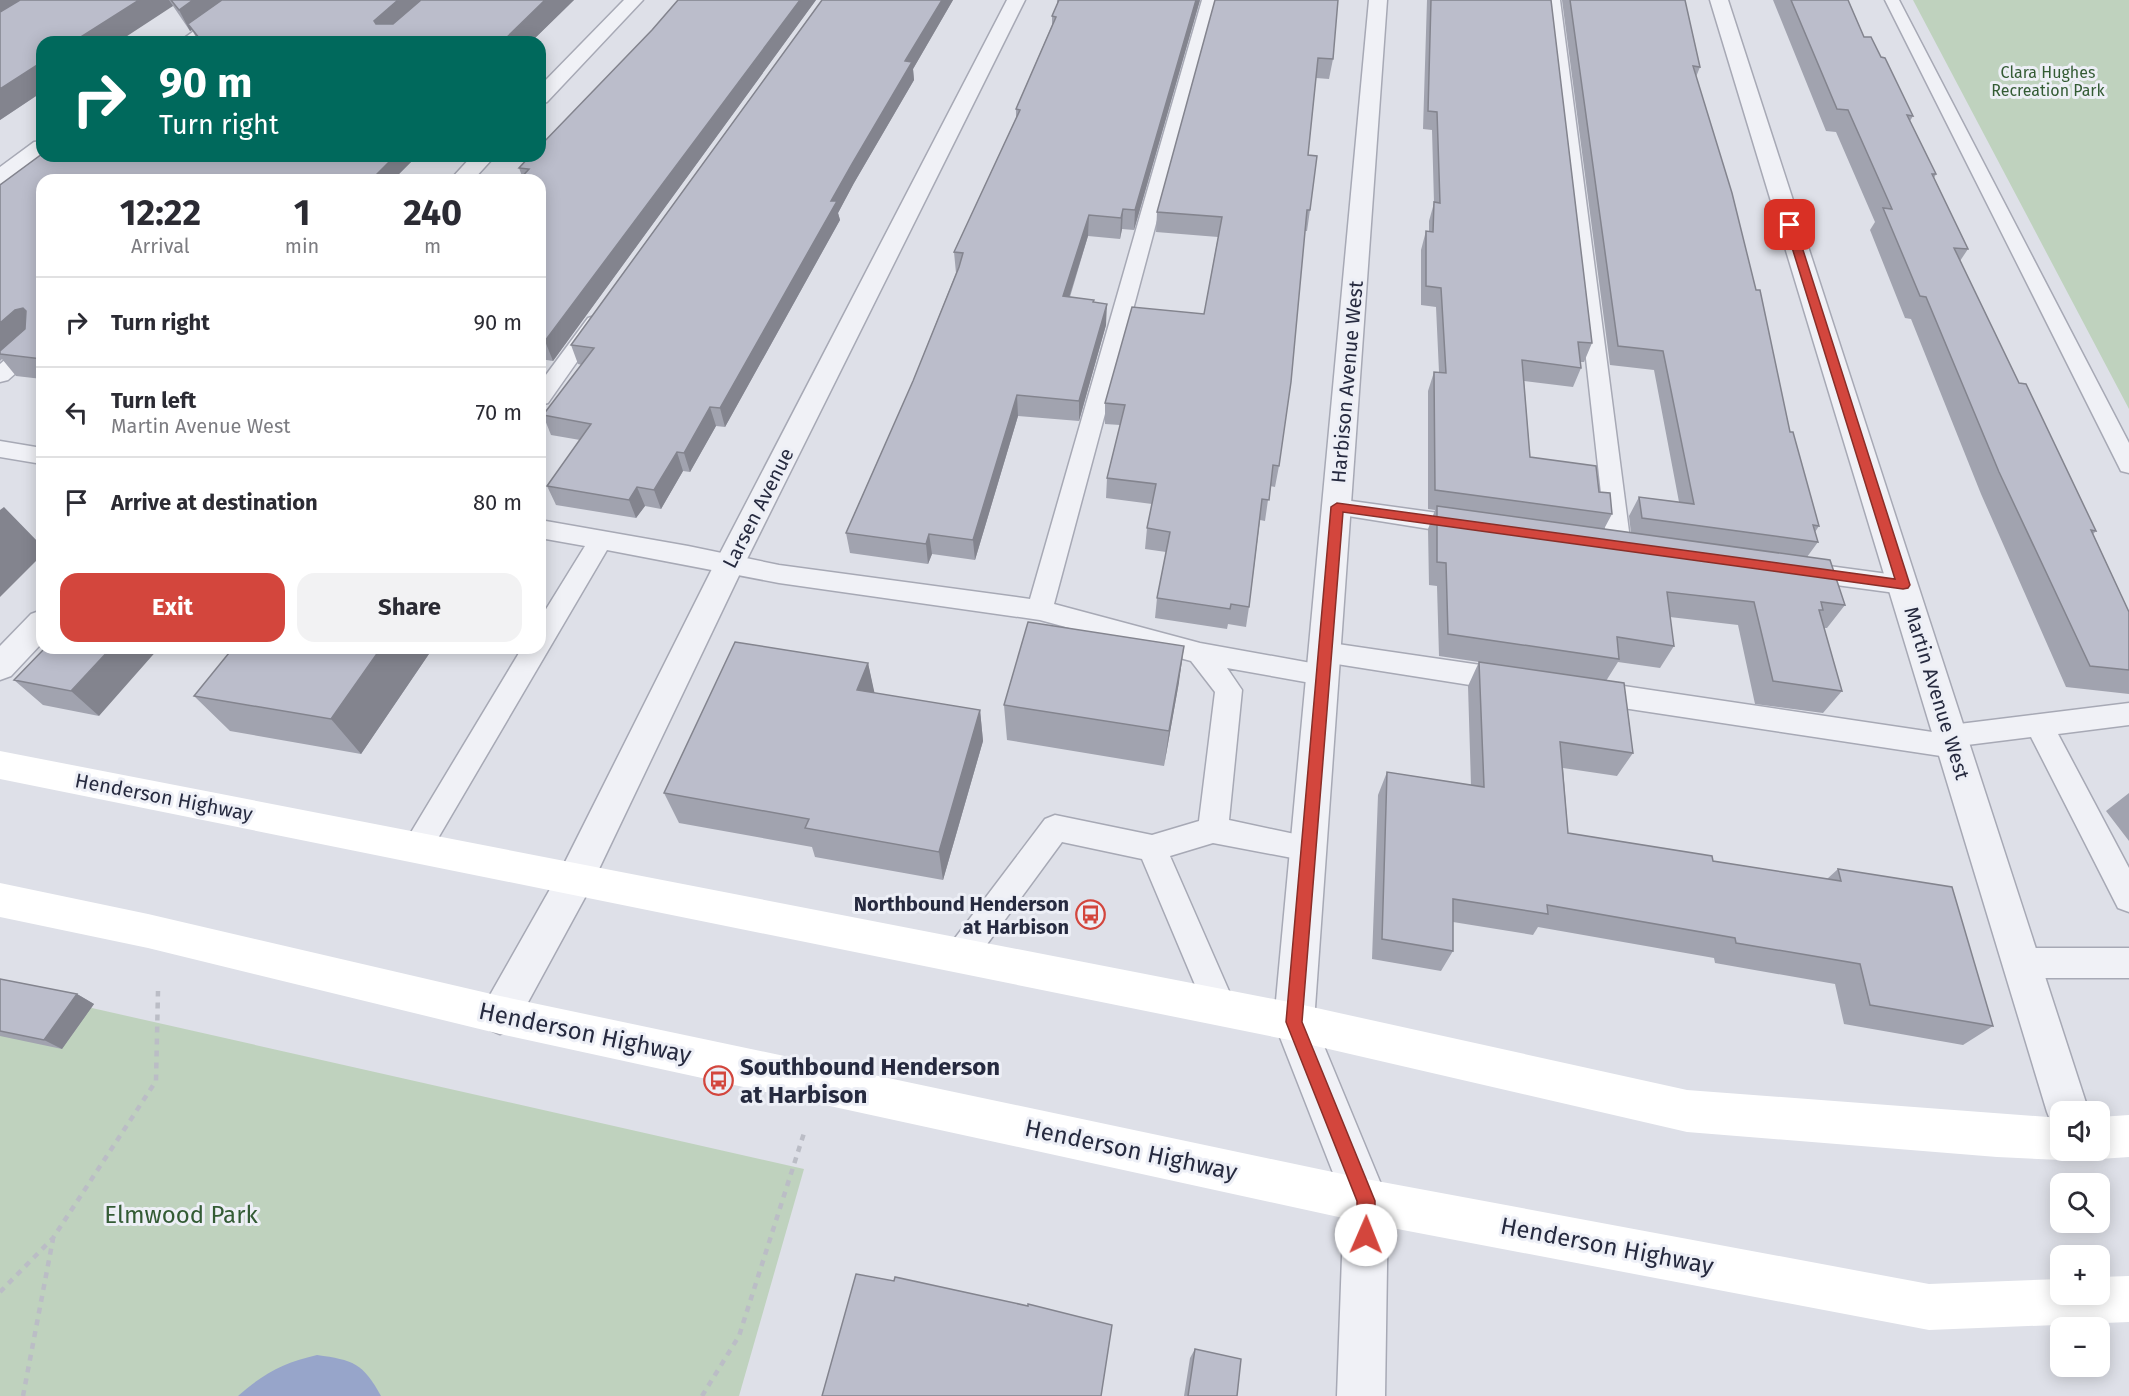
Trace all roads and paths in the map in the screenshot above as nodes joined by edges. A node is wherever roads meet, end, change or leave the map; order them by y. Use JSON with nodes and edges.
{"nodes":[{"id":1,"x":248,"y":0,"type":"edge"},
{"id":2,"x":634,"y":0,"type":"edge"},
{"id":3,"x":1016,"y":0,"type":"edge"},
{"id":4,"x":1209,"y":0,"type":"edge"},
{"id":5,"x":1378,"y":0,"type":"edge"},
{"id":6,"x":1552,"y":0,"type":"edge"},
{"id":7,"x":1719,"y":0,"type":"edge"},
{"id":8,"x":1892,"y":0,"type":"edge"},
{"id":9,"x":197,"y":36,"type":"edge"},
{"id":10,"x":546,"y":92,"type":"edge"},
{"id":11,"x":36,"y":151,"type":"edge"},
{"id":12,"x":478,"y":162,"type":"edge"},
{"id":13,"x":467,"y":174,"type":"edge"},
{"id":14,"x":0,"y":177,"type":"edge"},
{"id":15,"x":603,"y":311,"type":"edge"},
{"id":16,"x":36,"y":344,"type":"edge"},
{"id":17,"x":0,"y":375,"type":"edge"},
{"id":18,"x":546,"y":390,"type":"edge"},
{"id":19,"x":0,"y":449,"type":"edge"},
{"id":20,"x":36,"y":455,"type":"edge"},
{"id":21,"x":2129,"y":465,"type":"edge"},
{"id":22,"x":1337,"y":507,"type":"junction"},
{"id":23,"x":1492,"y":529,"type":"edge"},
{"id":24,"x":546,"y":530,"type":"edge"},
{"id":25,"x":600,"y":541,"type":"junction"},
{"id":26,"x":1619,"y":547,"type":"edge"},
{"id":27,"x":730,"y":563,"type":"junction"},
{"id":28,"x":1781,"y":568,"type":"edge"},
{"id":29,"x":1903,"y":585,"type":"junction"},
{"id":30,"x":1040,"y":610,"type":"junction"},
{"id":31,"x":36,"y":628,"type":"edge"},
{"id":32,"x":546,"y":631,"type":"edge"},
{"id":33,"x":1200,"y":653,"type":"junction"},
{"id":34,"x":532,"y":654,"type":"edge"},
{"id":35,"x":1323,"y":663,"type":"junction"},
{"id":36,"x":0,"y":667,"type":"edge"},
{"id":37,"x":1534,"y":684,"type":"edge"},
{"id":38,"x":1569,"y":689,"type":"edge"},
{"id":39,"x":2129,"y":714,"type":"edge"},
{"id":40,"x":2039,"y":725,"type":"junction"},
{"id":41,"x":1952,"y":742,"type":"junction"},
{"id":42,"x":0,"y":765,"type":"edge"},
{"id":43,"x":1214,"y":830,"type":"junction"},
{"id":44,"x":417,"y":848,"type":"junction"},
{"id":45,"x":1152,"y":848,"type":"junction"},
{"id":46,"x":1308,"y":848,"type":"junction"},
{"id":47,"x":575,"y":880,"type":"junction"},
{"id":48,"x":2129,"y":898,"type":"edge"},
{"id":49,"x":0,"y":900,"type":"edge"},
{"id":50,"x":960,"y":956,"type":"junction"},
{"id":51,"x":2022,"y":963,"type":"junction"},
{"id":52,"x":2129,"y":963,"type":"edge"},
{"id":53,"x":158,"y":992,"type":"dead end"},
{"id":54,"x":1221,"y":1008,"type":"junction"},
{"id":55,"x":500,"y":1015,"type":"junction"},
{"id":56,"x":1294,"y":1022,"type":"junction"},
{"id":57,"x":2065,"y":1101,"type":"edge"},
{"id":58,"x":805,"y":1130,"type":"dead end"},
{"id":59,"x":2129,"y":1136,"type":"edge"},
{"id":60,"x":2110,"y":1137,"type":"edge"},
{"id":61,"x":2050,"y":1138,"type":"edge"},
{"id":62,"x":1366,"y":1201,"type":"junction"},
{"id":63,"x":53,"y":1238,"type":"junction"},
{"id":64,"x":0,"y":1292,"type":"edge"},
{"id":65,"x":2129,"y":1299,"type":"edge"},
{"id":66,"x":23,"y":1396,"type":"edge"},
{"id":67,"x":702,"y":1396,"type":"edge"},
{"id":68,"x":1361,"y":1396,"type":"edge"}],
"edges":[{"from":1,"to":9,"type":"street"},
{"from":2,"to":10,"type":"street"},
{"from":3,"to":27,"type":"street","name":"Larsen Avenue"},
{"from":4,"to":30,"type":"lane"},
{"from":5,"to":22,"type":"street","name":"Harbison Avenue West"},
{"from":6,"to":26,"type":"lane"},
{"from":7,"to":29,"type":"street","name":"Martin Avenue West"},
{"from":8,"to":21,"type":"lane"},
{"from":11,"to":14,"type":"street"},
{"from":12,"to":13,"type":"street"},
{"from":15,"to":18,"type":"lane"},
{"from":16,"to":17,"type":"lane"},
{"from":19,"to":20,"type":"lane"},
{"from":22,"to":23,"type":"lane"},
{"from":22,"to":35,"type":"street","name":"Harbison Avenue West"},
{"from":24,"to":25,"type":"lane"},
{"from":25,"to":27,"type":"lane"},
{"from":25,"to":32,"type":"lane"},
{"from":27,"to":30,"type":"lane"},
{"from":27,"to":47,"type":"street","name":"Larsen Avenue"},
{"from":28,"to":29,"type":"lane"},
{"from":29,"to":41,"type":"street","name":"Martin Avenue West"},
{"from":30,"to":33,"type":"lane"},
{"from":31,"to":36,"type":"street"},
{"from":33,"to":35,"type":"lane"},
{"from":33,"to":43,"type":"lane"},
{"from":34,"to":44,"type":"lane"},
{"from":35,"to":37,"type":"lane"},
{"from":35,"to":46,"type":"street","name":"Harbison Avenue West"},
{"from":38,"to":41,"type":"lane"},
{"from":39,"to":40,"type":"lane"},
{"from":40,"to":41,"type":"lane"},
{"from":40,"to":48,"type":"lane"},
{"from":41,"to":51,"type":"street","name":"Martin Avenue West"},
{"from":42,"to":44,"type":"main road","name":"Henderson Highway"},
{"from":43,"to":45,"type":"lane"},
{"from":43,"to":46,"type":"lane"},
{"from":44,"to":47,"type":"main road","name":"Henderson Highway"},
{"from":45,"to":50,"type":"lane"},
{"from":45,"to":54,"type":"lane"},
{"from":46,"to":56,"type":"street","name":"Harbison Avenue West"},
{"from":47,"to":50,"type":"main road","name":"Henderson Highway"},
{"from":47,"to":55,"type":"street","name":"Larsen Avenue"},
{"from":49,"to":55,"type":"main road","name":"Henderson Highway"},
{"from":50,"to":54,"type":"main road","name":"Henderson Highway"},
{"from":51,"to":52,"type":"lane"},
{"from":51,"to":57,"type":"street","name":"Martin Avenue West"},
{"from":53,"to":63,"type":"path"},
{"from":54,"to":56,"type":"main road","name":"Henderson Highway"},
{"from":55,"to":62,"type":"main road","name":"Henderson Highway"},
{"from":56,"to":61,"type":"main road","name":"Henderson Highway"},
{"from":56,"to":62,"type":"street","name":"Harbison Avenue West"},
{"from":58,"to":67,"type":"path"},
{"from":59,"to":60,"type":"main road"},
{"from":62,"to":65,"type":"main road","name":"Henderson Highway"},
{"from":62,"to":68,"type":"street","name":"Harbison Avenue West"},
{"from":63,"to":64,"type":"path"},
{"from":63,"to":66,"type":"path"}]}
